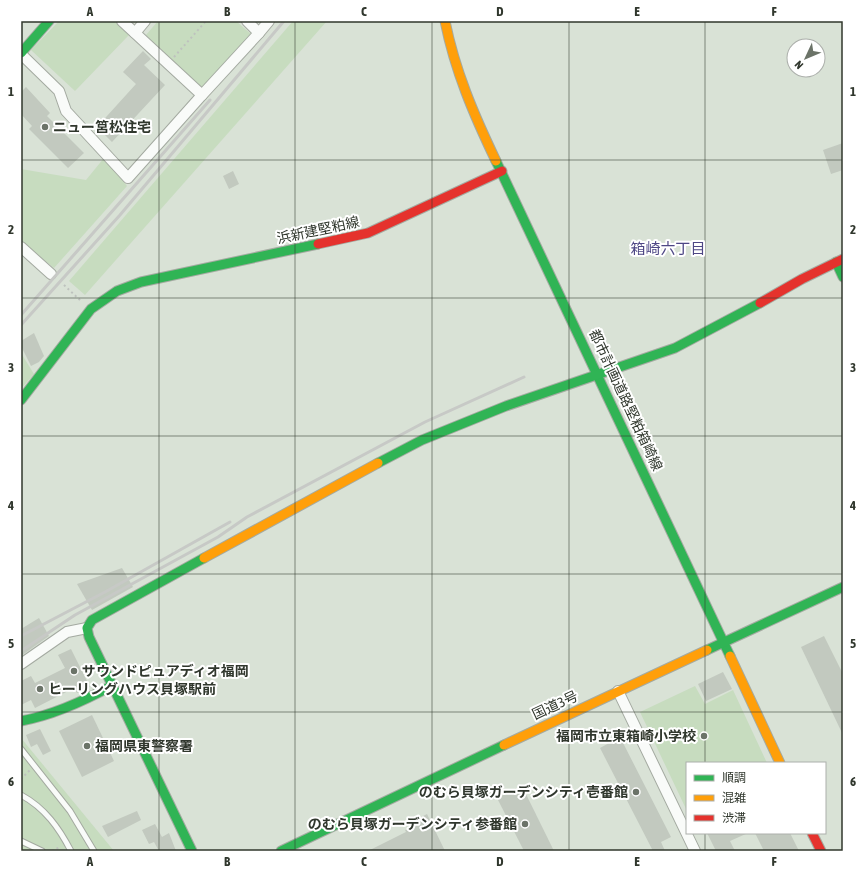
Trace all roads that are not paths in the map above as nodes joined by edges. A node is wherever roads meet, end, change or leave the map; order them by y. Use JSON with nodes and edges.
{"nodes":[{"id":1,"x":49,"y":21,"type":"edge"},
{"id":2,"x":122,"y":21,"type":"edge"},
{"id":3,"x":145,"y":21,"type":"edge"},
{"id":4,"x":247,"y":21,"type":"edge"},
{"id":5,"x":269,"y":21,"type":"edge"},
{"id":6,"x":445,"y":21,"type":"edge"},
{"id":7,"x":134,"y":33,"type":"junction"},
{"id":8,"x":259,"y":33,"type":"junction"},
{"id":9,"x":21,"y":54,"type":"edge"},
{"id":10,"x":202,"y":95,"type":"junction"},
{"id":11,"x":502,"y":171,"type":"junction"},
{"id":12,"x":21,"y":247,"type":"edge"},
{"id":13,"x":840,"y":261,"type":"edge"},
{"id":14,"x":51,"y":274,"type":"dead end"},
{"id":15,"x":843,"y":277,"type":"edge"},
{"id":16,"x":598,"y":375,"type":"junction"},
{"id":17,"x":21,"y":400,"type":"edge"},
{"id":18,"x":843,"y":587,"type":"edge"},
{"id":19,"x":87,"y":628,"type":"junction"},
{"id":20,"x":724,"y":642,"type":"junction"},
{"id":21,"x":21,"y":664,"type":"edge"},
{"id":22,"x":112,"y":685,"type":"junction"},
{"id":23,"x":618,"y":691,"type":"junction"},
{"id":24,"x":21,"y":721,"type":"edge"},
{"id":25,"x":21,"y":749,"type":"edge"},
{"id":26,"x":780,"y":762,"type":"edge"},
{"id":27,"x":21,"y":795,"type":"edge"},
{"id":28,"x":686,"y":832,"type":"edge"},
{"id":29,"x":687,"y":834,"type":"edge"},
{"id":30,"x":812,"y":834,"type":"edge"},
{"id":31,"x":21,"y":841,"type":"edge"},
{"id":32,"x":42,"y":851,"type":"edge"},
{"id":33,"x":71,"y":851,"type":"edge"},
{"id":34,"x":94,"y":851,"type":"edge"},
{"id":35,"x":192,"y":851,"type":"edge"},
{"id":36,"x":281,"y":851,"type":"edge"},
{"id":37,"x":695,"y":851,"type":"edge"},
{"id":38,"x":821,"y":851,"type":"edge"}],
"edges":[{"from":1,"to":9,"type":"main road"},
{"from":2,"to":7,"type":"street"},
{"from":3,"to":7,"type":"street"},
{"from":4,"to":8,"type":"street"},
{"from":5,"to":8,"type":"street"},
{"from":6,"to":11,"type":"main road"},
{"from":7,"to":10,"type":"street"},
{"from":8,"to":10,"type":"street"},
{"from":9,"to":10,"type":"street"},
{"from":11,"to":16,"type":"main road","name":"都市計画道路堅粕箱崎線"},
{"from":11,"to":17,"type":"main road","name":"浜新建堅粕線"},
{"from":12,"to":14,"type":"street"},
{"from":13,"to":15,"type":"main road"},
{"from":13,"to":16,"type":"main road"},
{"from":16,"to":19,"type":"main road"},
{"from":16,"to":20,"type":"main road","name":"都市計画道路堅粕箱崎線"},
{"from":18,"to":20,"type":"main road","name":"国道3号"},
{"from":19,"to":21,"type":"street"},
{"from":19,"to":22,"type":"main road"},
{"from":20,"to":23,"type":"main road","name":"国道3号"},
{"from":20,"to":26,"type":"main road","name":"都市計画道路堅粕箱崎線"},
{"from":22,"to":24,"type":"main road"},
{"from":22,"to":35,"type":"main road"},
{"from":23,"to":28,"type":"street"},
{"from":23,"to":36,"type":"main road","name":"国道3号"},
{"from":25,"to":34,"type":"lane"},
{"from":27,"to":33,"type":"lane"},
{"from":29,"to":37,"type":"street"},
{"from":30,"to":38,"type":"main road"},
{"from":31,"to":32,"type":"lane"}]}
